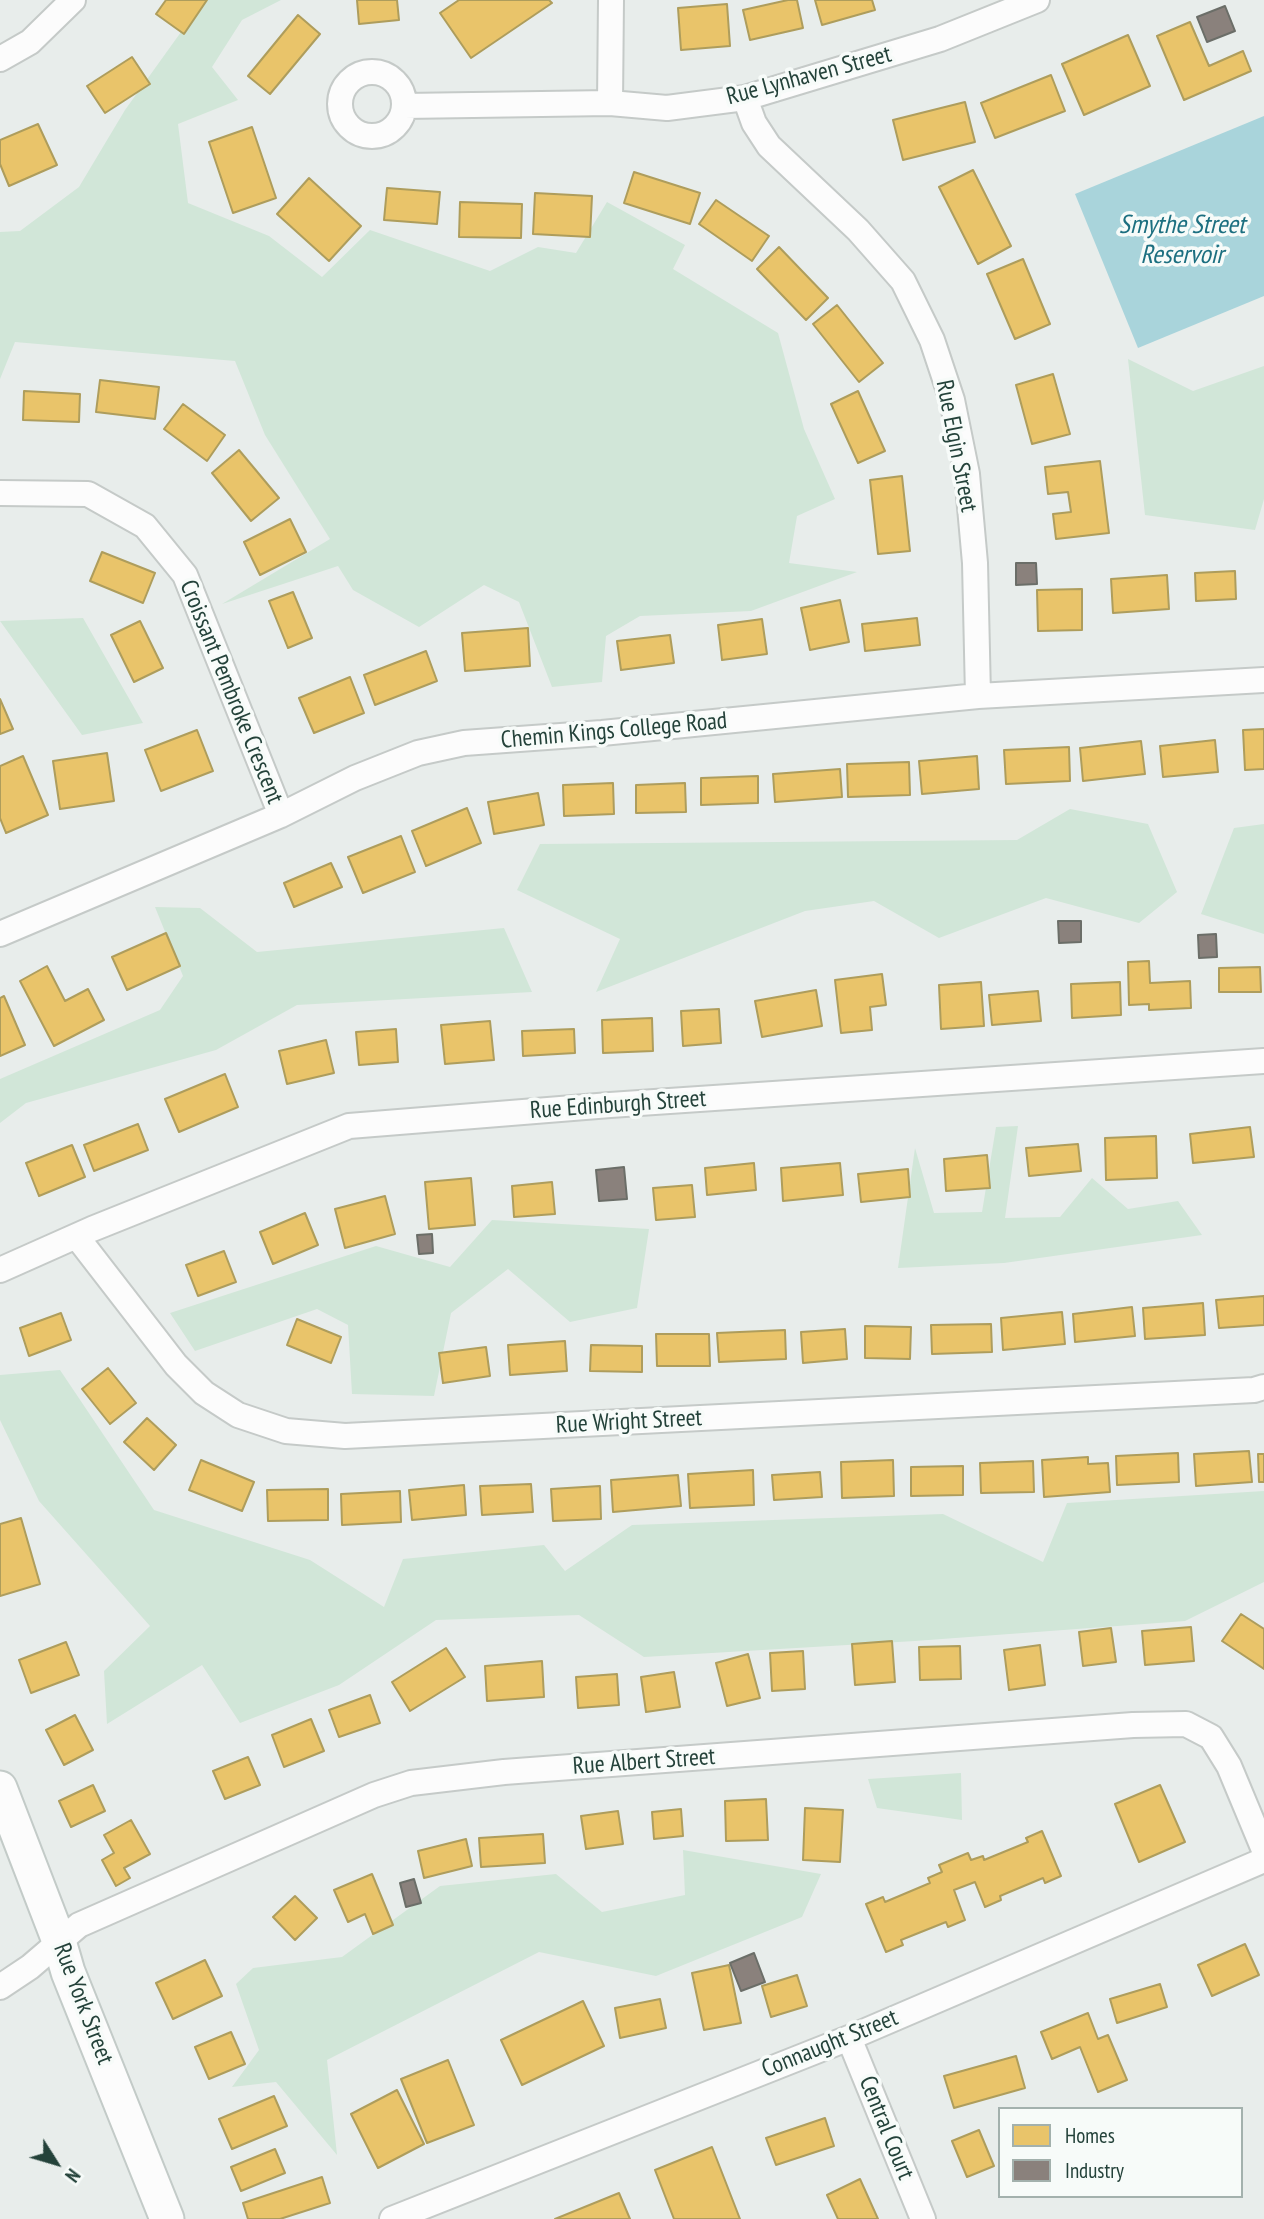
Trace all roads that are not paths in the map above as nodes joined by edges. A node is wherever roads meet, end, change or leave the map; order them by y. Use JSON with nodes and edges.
{"nodes":[{"id":1,"x":73,"y":0,"type":"edge"},
{"id":2,"x":611,"y":0,"type":"edge"},
{"id":3,"x":1037,"y":0,"type":"edge"},
{"id":4,"x":0,"y":59,"type":"edge"},
{"id":5,"x":745,"y":98,"type":"junction"},
{"id":6,"x":610,"y":103,"type":"junction"},
{"id":7,"x":404,"y":106,"type":"dead end"},
{"id":8,"x":0,"y":493,"type":"edge"},
{"id":9,"x":1264,"y":680,"type":"edge"},
{"id":10,"x":978,"y":696,"type":"junction"},
{"id":11,"x":281,"y":815,"type":"junction"},
{"id":12,"x":0,"y":934,"type":"edge"},
{"id":13,"x":1264,"y":1061,"type":"edge"},
{"id":14,"x":77,"y":1237,"type":"junction"},
{"id":15,"x":0,"y":1270,"type":"edge"},
{"id":16,"x":1264,"y":1387,"type":"edge"},
{"id":17,"x":0,"y":1788,"type":"edge"},
{"id":18,"x":1264,"y":1850,"type":"edge"},
{"id":19,"x":1264,"y":1860,"type":"edge"},
{"id":20,"x":59,"y":1941,"type":"junction"},
{"id":21,"x":0,"y":1987,"type":"edge"},
{"id":22,"x":849,"y":2038,"type":"junction"},
{"id":23,"x":167,"y":2219,"type":"edge"},
{"id":24,"x":392,"y":2219,"type":"edge"},
{"id":25,"x":923,"y":2219,"type":"edge"}],
"edges":[{"from":1,"to":4,"type":"street"},
{"from":2,"to":6,"type":"street"},
{"from":3,"to":5,"type":"street","name":"Rue Lynhaven Street"},
{"from":5,"to":6,"type":"street","name":"Rue Lynhaven Street"},
{"from":5,"to":10,"type":"street","name":"Rue Elgin Street"},
{"from":6,"to":7,"type":"street","name":"Rue Lynhaven Street"},
{"from":8,"to":11,"type":"street","name":"Croissant Pembroke Crescent"},
{"from":9,"to":10,"type":"street","name":"Chemin Kings College Road"},
{"from":10,"to":11,"type":"street","name":"Chemin Kings College Road"},
{"from":11,"to":12,"type":"street","name":"Chemin Kings College Road"},
{"from":13,"to":14,"type":"street","name":"Rue Edinburgh Street"},
{"from":14,"to":15,"type":"street","name":"Rue Edinburgh Street"},
{"from":14,"to":16,"type":"street","name":"Rue Wright Street"},
{"from":17,"to":20,"type":"street","name":"Rue York Street"},
{"from":18,"to":20,"type":"street","name":"Rue Albert Street"},
{"from":19,"to":22,"type":"street","name":"Connaught Street"},
{"from":20,"to":21,"type":"street","name":"Rue Albert Street"},
{"from":20,"to":23,"type":"street","name":"Rue York Street"},
{"from":22,"to":24,"type":"street","name":"Connaught Street"},
{"from":22,"to":25,"type":"street","name":"Central Court"}]}
